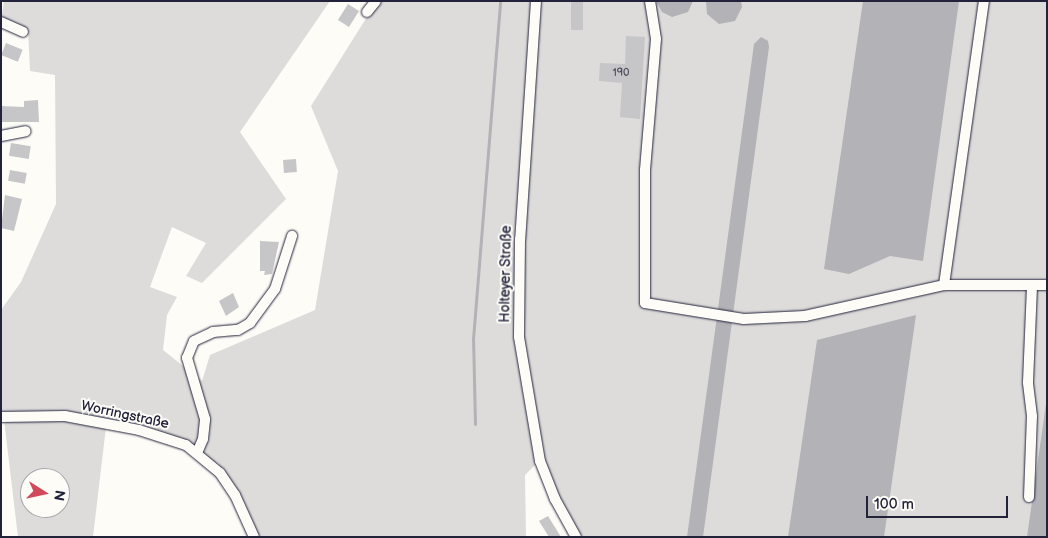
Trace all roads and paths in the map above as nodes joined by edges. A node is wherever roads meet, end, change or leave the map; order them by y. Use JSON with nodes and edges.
{"nodes":[{"id":1,"x":376,"y":1,"type":"edge"},
{"id":2,"x":536,"y":1,"type":"edge"},
{"id":3,"x":650,"y":1,"type":"edge"},
{"id":4,"x":984,"y":1,"type":"edge"},
{"id":5,"x":367,"y":12,"type":"dead end"},
{"id":6,"x":1,"y":22,"type":"edge"},
{"id":7,"x":23,"y":32,"type":"dead end"},
{"id":8,"x":26,"y":131,"type":"dead end"},
{"id":9,"x":1,"y":136,"type":"edge"},
{"id":10,"x":292,"y":236,"type":"dead end"},
{"id":11,"x":944,"y":285,"type":"junction"},
{"id":12,"x":1032,"y":285,"type":"junction"},
{"id":13,"x":1047,"y":285,"type":"edge"},
{"id":14,"x":1,"y":417,"type":"edge"},
{"id":15,"x":197,"y":453,"type":"junction"},
{"id":16,"x":1029,"y":497,"type":"dead end"},
{"id":17,"x":254,"y":537,"type":"edge"},
{"id":18,"x":576,"y":537,"type":"edge"}],
"edges":[{"from":1,"to":5,"type":"street"},
{"from":2,"to":18,"type":"street","name":"Holteyer Straße"},
{"from":3,"to":11,"type":"street"},
{"from":4,"to":11,"type":"street"},
{"from":6,"to":7,"type":"street"},
{"from":8,"to":9,"type":"street"},
{"from":10,"to":15,"type":"street"},
{"from":11,"to":12,"type":"street"},
{"from":12,"to":13,"type":"street"},
{"from":12,"to":16,"type":"street"},
{"from":14,"to":15,"type":"street","name":"Worringstraße"},
{"from":15,"to":17,"type":"street","name":"Worringstraße"}]}
